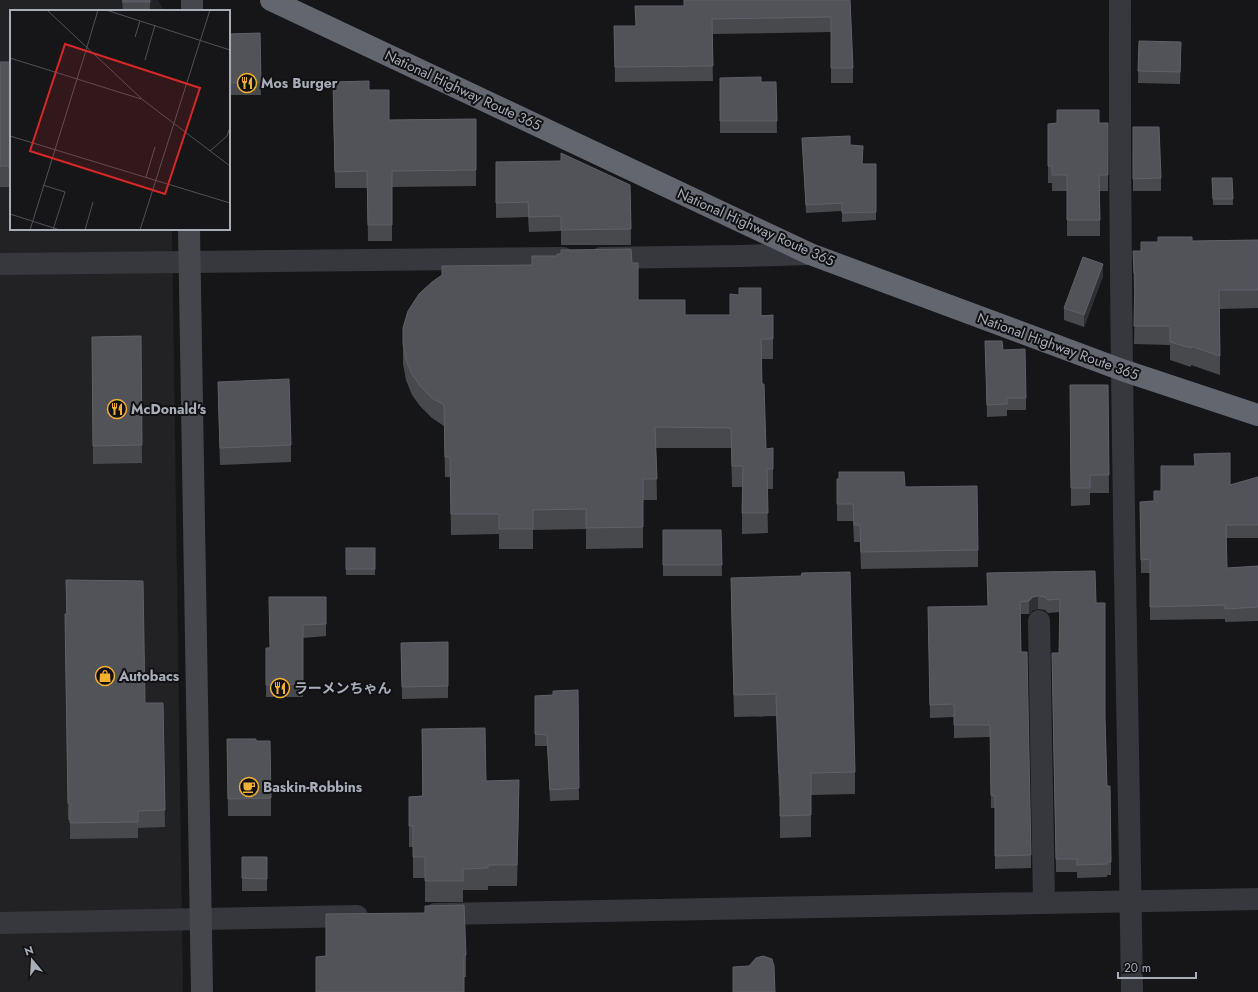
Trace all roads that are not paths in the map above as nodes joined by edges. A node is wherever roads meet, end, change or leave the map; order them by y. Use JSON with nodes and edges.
{"nodes":[{"id":1,"x":271,"y":0,"type":"edge"},
{"id":2,"x":1120,"y":0,"type":"edge"},
{"id":3,"x":189,"y":230,"type":"edge"},
{"id":4,"x":810,"y":254,"type":"junction"},
{"id":5,"x":189,"y":262,"type":"junction"},
{"id":6,"x":0,"y":264,"type":"edge"},
{"id":7,"x":1122,"y":370,"type":"junction"},
{"id":8,"x":1258,"y":415,"type":"edge"},
{"id":9,"x":1039,"y":622,"type":"dead end"},
{"id":10,"x":1258,"y":899,"type":"edge"},
{"id":11,"x":1130,"y":902,"type":"junction"},
{"id":12,"x":1044,"y":903,"type":"junction"},
{"id":13,"x":416,"y":915,"type":"edge"},
{"id":14,"x":376,"y":916,"type":"edge"},
{"id":15,"x":201,"y":919,"type":"junction"},
{"id":16,"x":0,"y":922,"type":"edge"},
{"id":17,"x":202,"y":992,"type":"edge"},
{"id":18,"x":1132,"y":992,"type":"edge"}],
"edges":[{"from":1,"to":4,"type":"highway","name":"National Highway Route 365"},
{"from":2,"to":7,"type":"street"},
{"from":3,"to":5,"type":"street"},
{"from":4,"to":5,"type":"street"},
{"from":4,"to":7,"type":"highway","name":"National Highway Route 365"},
{"from":5,"to":6,"type":"street"},
{"from":5,"to":15,"type":"street"},
{"from":7,"to":8,"type":"highway","name":"National Highway Route 365"},
{"from":7,"to":11,"type":"street"},
{"from":9,"to":12,"type":"street"},
{"from":10,"to":11,"type":"street"},
{"from":11,"to":12,"type":"street"},
{"from":11,"to":18,"type":"street"},
{"from":12,"to":13,"type":"street"},
{"from":14,"to":15,"type":"street"},
{"from":15,"to":16,"type":"street"},
{"from":15,"to":17,"type":"street"}]}
